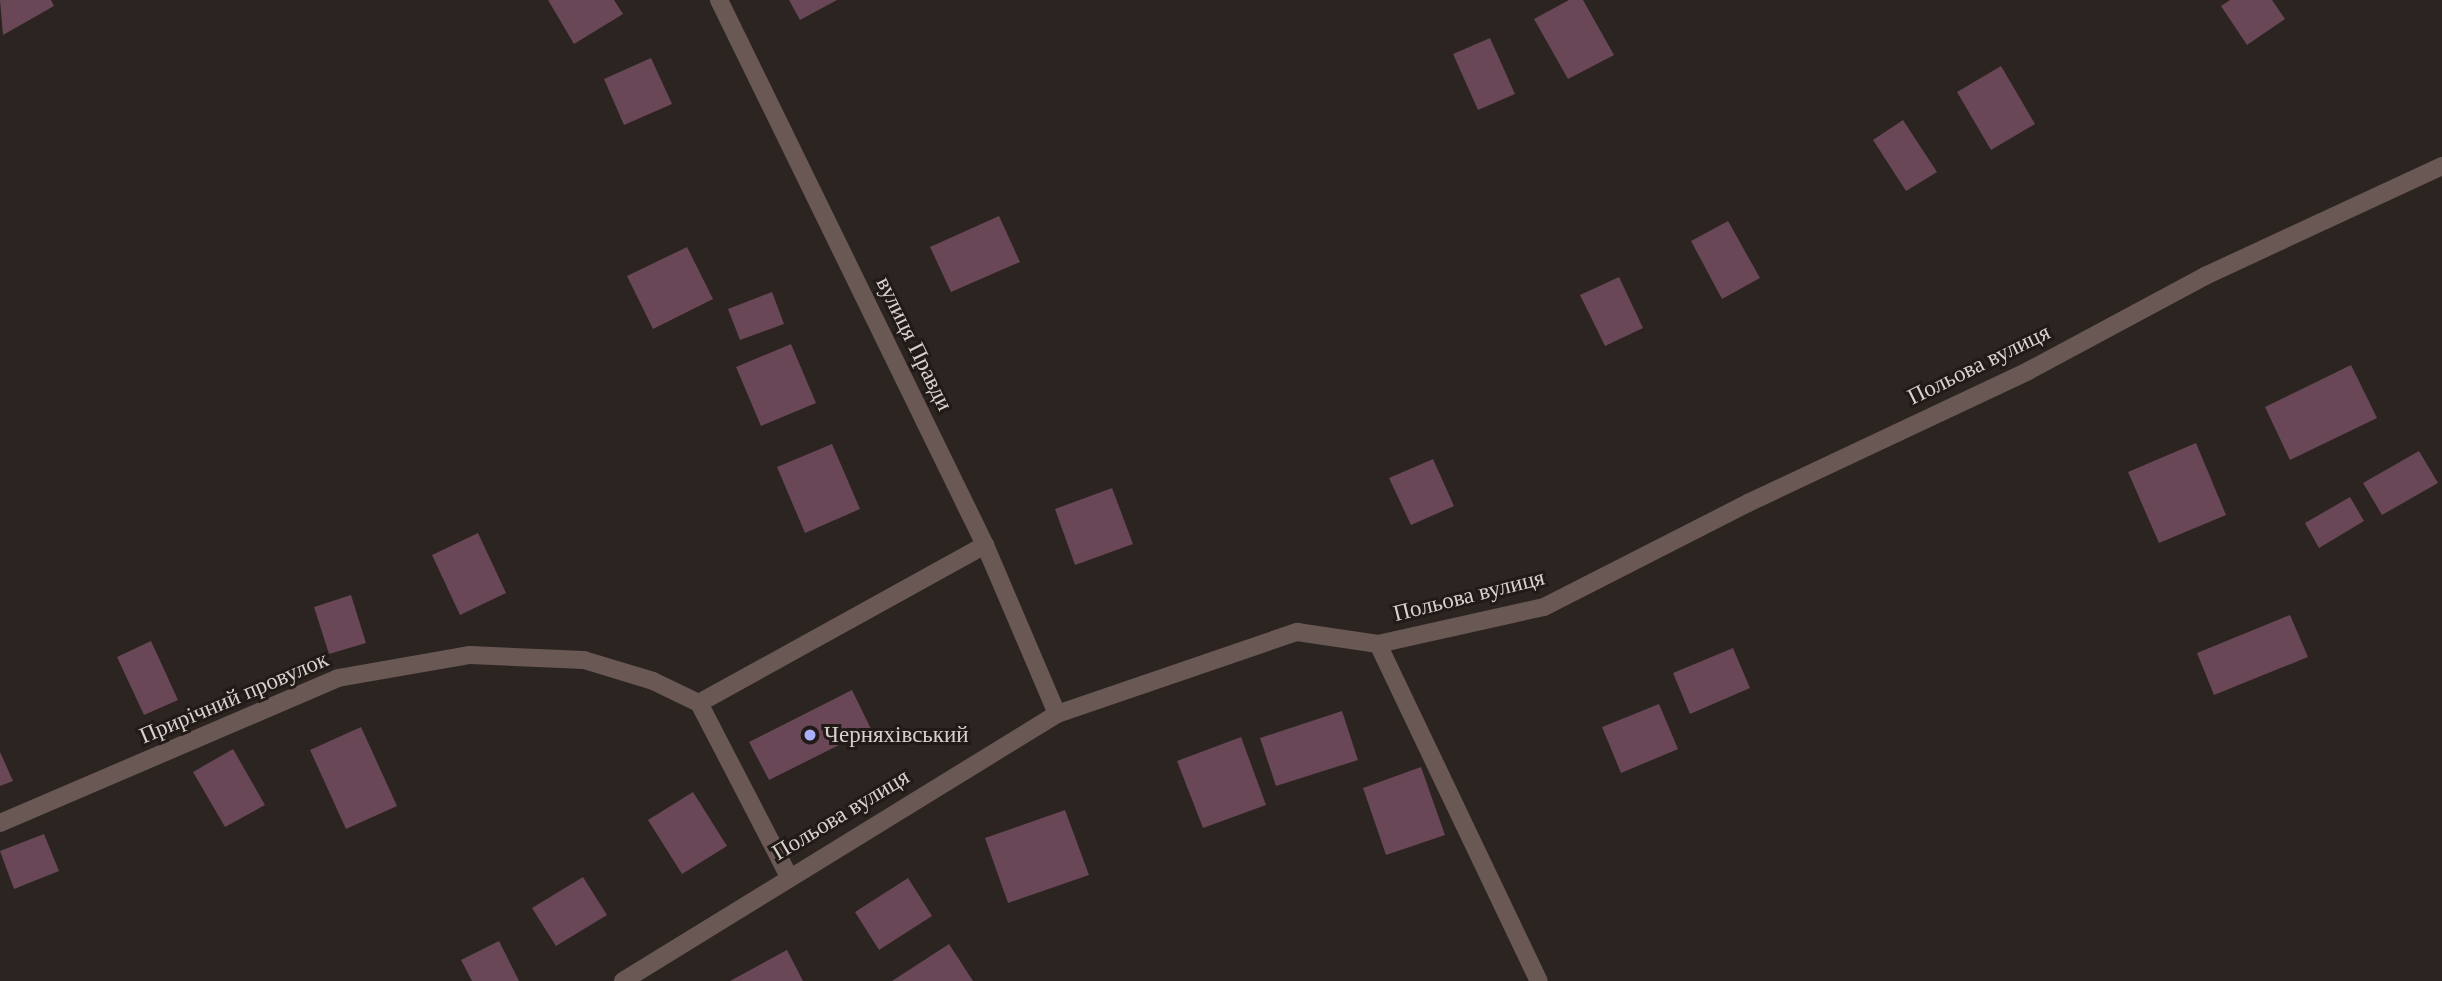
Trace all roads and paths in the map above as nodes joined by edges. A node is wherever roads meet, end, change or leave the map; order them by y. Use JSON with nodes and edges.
{"nodes":[{"id":1,"x":719,"y":0,"type":"edge"},
{"id":2,"x":2442,"y":166,"type":"edge"},
{"id":3,"x":985,"y":545,"type":"junction"},
{"id":4,"x":1378,"y":644,"type":"junction"},
{"id":5,"x":699,"y":703,"type":"junction"},
{"id":6,"x":1057,"y":714,"type":"junction"},
{"id":7,"x":0,"y":823,"type":"edge"},
{"id":8,"x":788,"y":875,"type":"junction"},
{"id":9,"x":623,"y":981,"type":"edge"},
{"id":10,"x":1539,"y":981,"type":"edge"}],
"edges":[{"from":1,"to":3,"type":"street","name":"вулиця Правди"},
{"from":2,"to":4,"type":"street","name":"Польова вулиця"},
{"from":3,"to":5,"type":"street"},
{"from":3,"to":6,"type":"street","name":"вулиця Правди"},
{"from":4,"to":6,"type":"street","name":"Польова вулиця"},
{"from":4,"to":10,"type":"street"},
{"from":5,"to":7,"type":"street","name":"Прирічний провулок"},
{"from":5,"to":8,"type":"street"},
{"from":6,"to":8,"type":"street","name":"Польова вулиця"},
{"from":8,"to":9,"type":"street","name":"Польова вулиця"}]}
